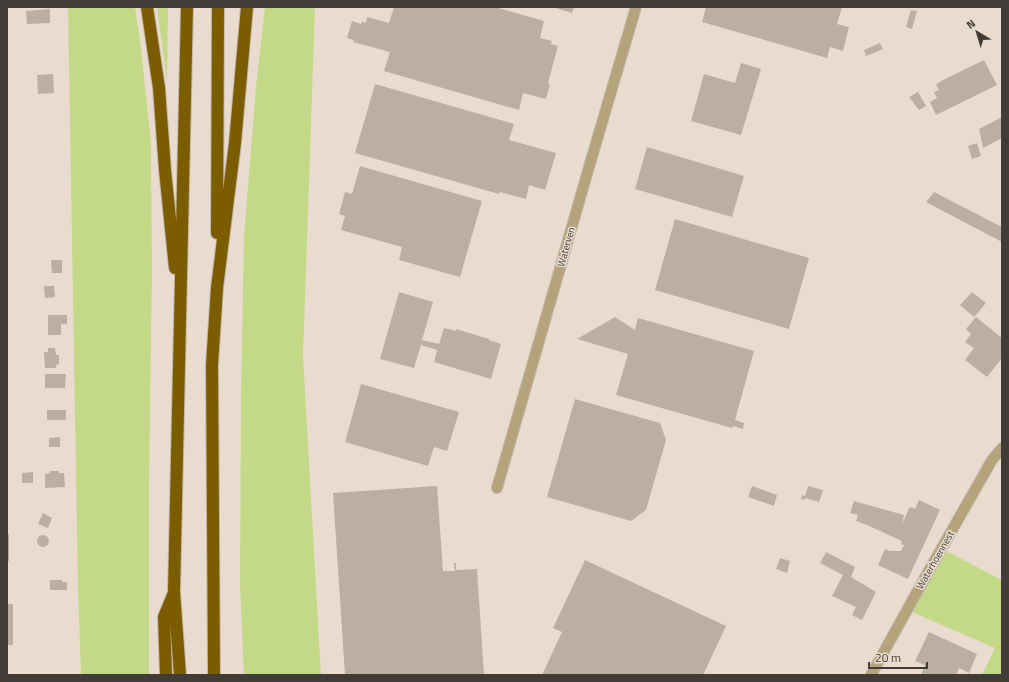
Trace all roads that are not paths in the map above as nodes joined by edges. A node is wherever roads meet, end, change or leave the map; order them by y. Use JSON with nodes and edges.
{"nodes":[{"id":1,"x":147,"y":7,"type":"edge"},
{"id":2,"x":187,"y":7,"type":"edge"},
{"id":3,"x":218,"y":7,"type":"edge"},
{"id":4,"x":247,"y":7,"type":"edge"},
{"id":5,"x":636,"y":7,"type":"edge"},
{"id":6,"x":217,"y":288,"type":"junction"},
{"id":7,"x":180,"y":321,"type":"junction"},
{"id":8,"x":1002,"y":448,"type":"edge"},
{"id":9,"x":497,"y":488,"type":"dead end"},
{"id":10,"x":174,"y":592,"type":"junction"},
{"id":11,"x":166,"y":675,"type":"edge"},
{"id":12,"x":180,"y":675,"type":"edge"},
{"id":13,"x":214,"y":675,"type":"edge"},
{"id":14,"x":871,"y":675,"type":"edge"}],
"edges":[{"from":1,"to":7,"type":"highway"},
{"from":2,"to":7,"type":"highway"},
{"from":3,"to":6,"type":"highway"},
{"from":4,"to":6,"type":"highway"},
{"from":5,"to":9,"type":"street","name":"Waterven"},
{"from":6,"to":13,"type":"highway"},
{"from":7,"to":10,"type":"highway"},
{"from":8,"to":14,"type":"street","name":"Waterhoennest"},
{"from":10,"to":11,"type":"highway"},
{"from":10,"to":12,"type":"highway"}]}
